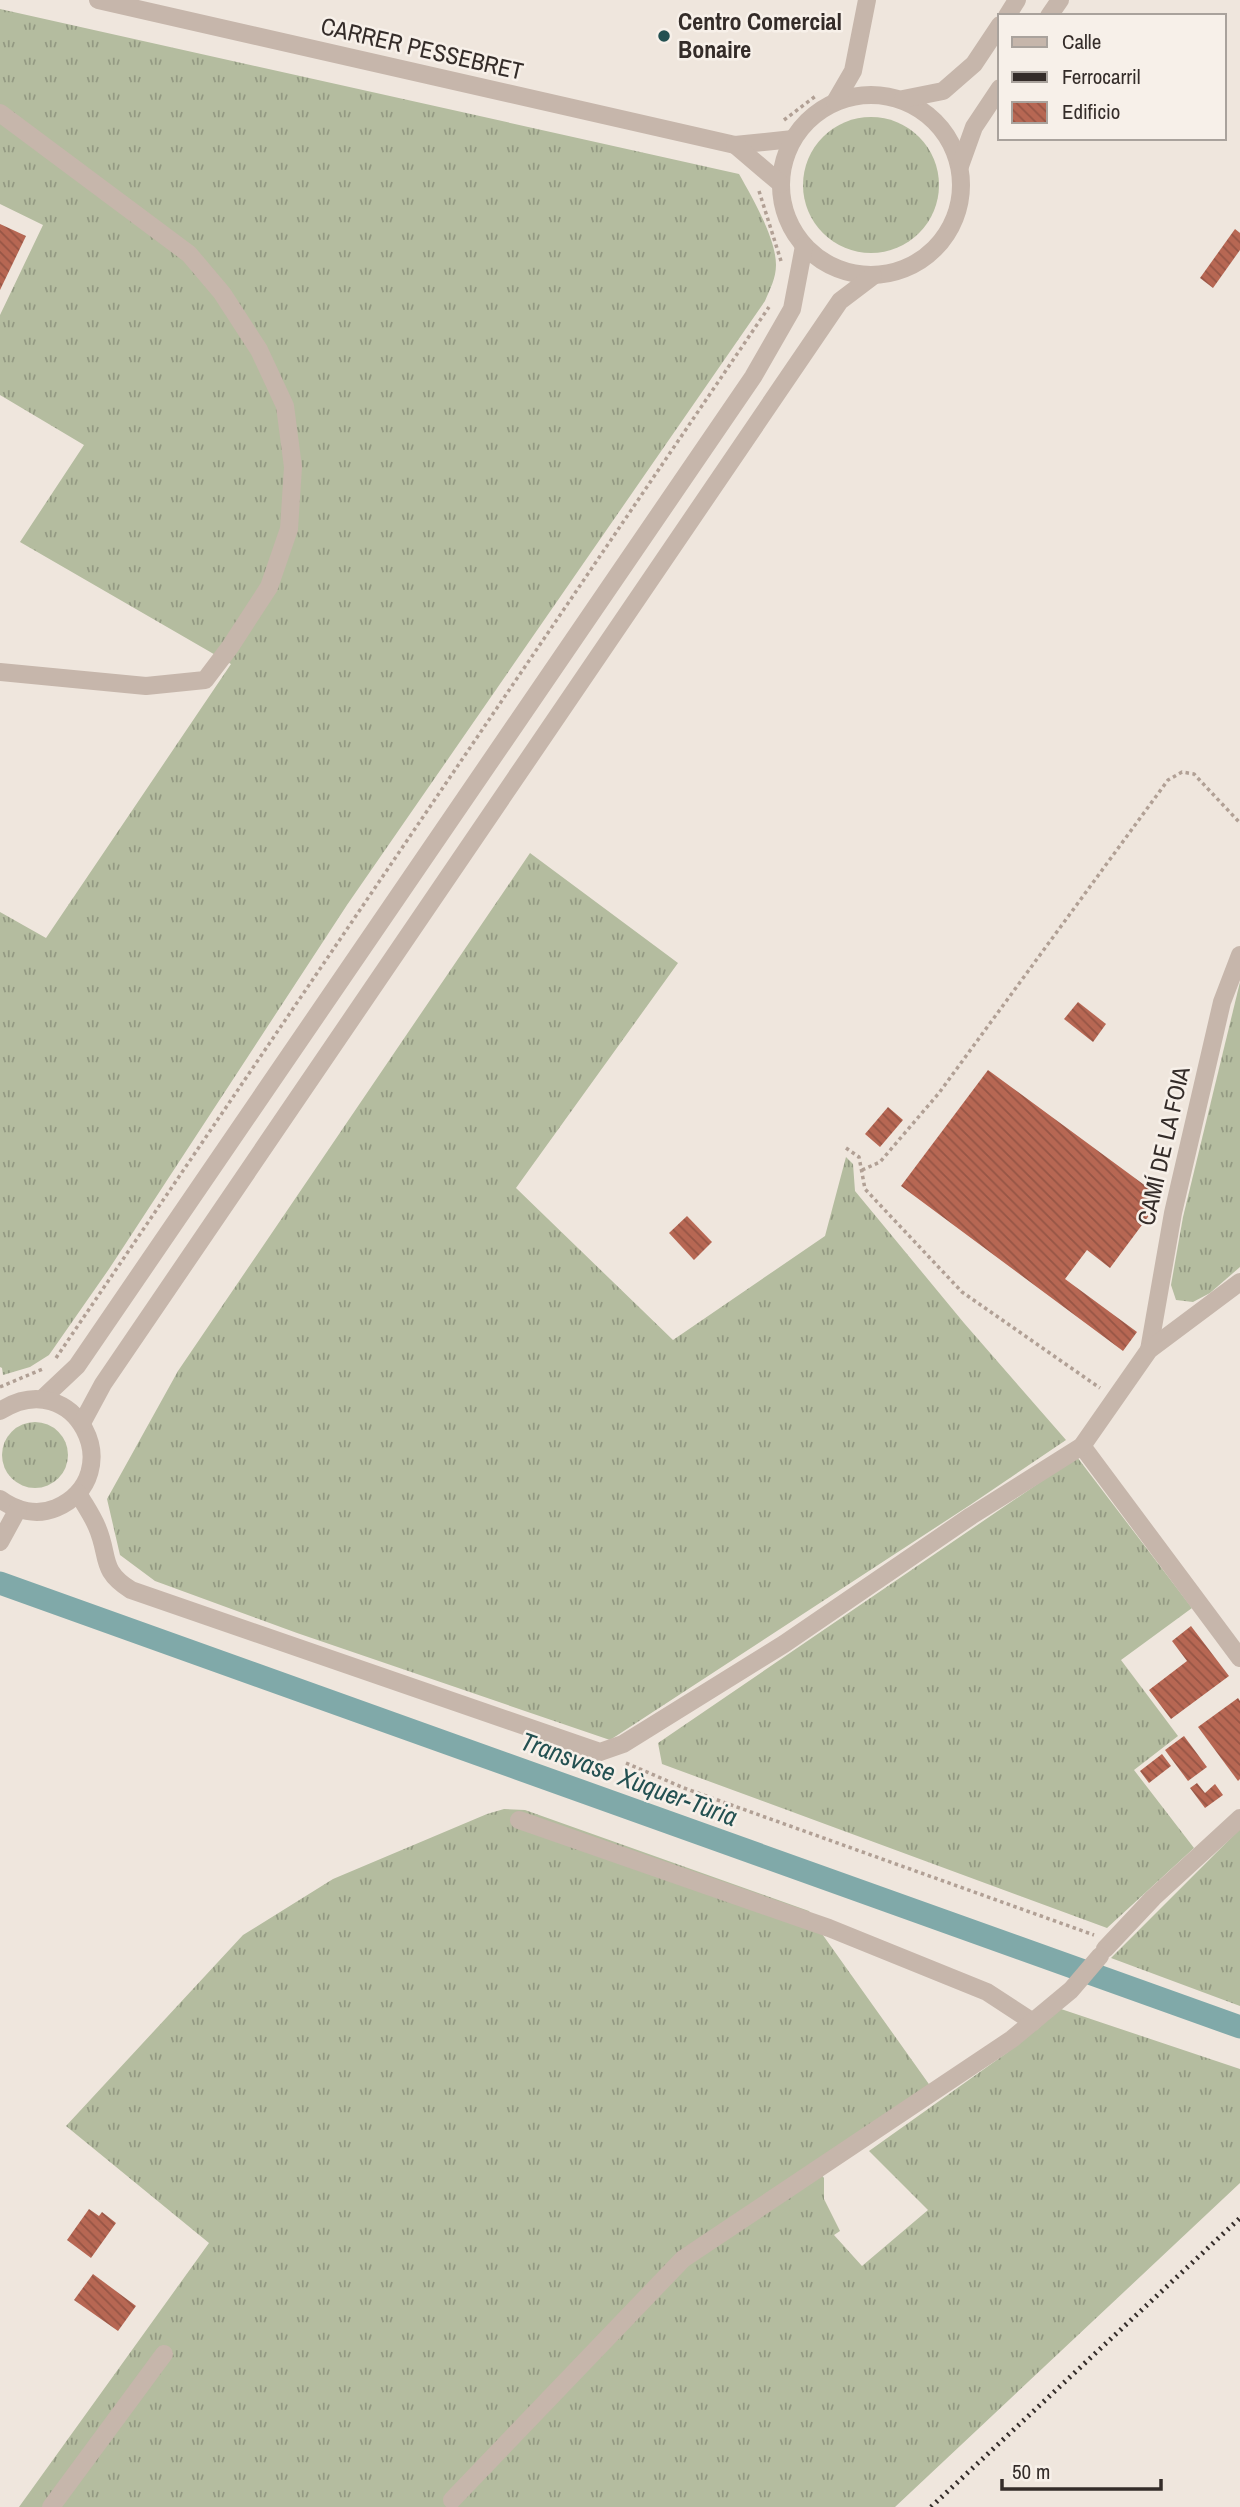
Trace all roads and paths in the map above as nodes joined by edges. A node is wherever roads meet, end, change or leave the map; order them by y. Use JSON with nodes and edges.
{"nodes":[{"id":1,"x":98,"y":0,"type":"edge"},
{"id":2,"x":867,"y":0,"type":"edge"},
{"id":3,"x":998,"y":28,"type":"edge"},
{"id":4,"x":998,"y":91,"type":"edge"},
{"id":5,"x":827,"y":97,"type":"junction"},
{"id":6,"x":903,"y":99,"type":"junction"},
{"id":7,"x":0,"y":113,"type":"edge"},
{"id":8,"x":780,"y":123,"type":"dead end"},
{"id":9,"x":793,"y":139,"type":"junction"},
{"id":10,"x":735,"y":145,"type":"junction"},
{"id":11,"x":960,"y":166,"type":"junction"},
{"id":12,"x":754,"y":183,"type":"dead end"},
{"id":13,"x":781,"y":184,"type":"junction"},
{"id":14,"x":804,"y":246,"type":"junction"},
{"id":15,"x":782,"y":265,"type":"dead end"},
{"id":16,"x":873,"y":276,"type":"junction"},
{"id":17,"x":775,"y":298,"type":"dead end"},
{"id":18,"x":0,"y":672,"type":"edge"},
{"id":19,"x":1240,"y":823,"type":"edge"},
{"id":20,"x":1240,"y":955,"type":"edge"},
{"id":21,"x":846,"y":1147,"type":"dead end"},
{"id":22,"x":862,"y":1170,"type":"junction"},
{"id":23,"x":1240,"y":1282,"type":"edge"},
{"id":24,"x":1149,"y":1350,"type":"junction"},
{"id":25,"x":0,"y":1387,"type":"edge"},
{"id":26,"x":1114,"y":1398,"type":"junction"},
{"id":27,"x":42,"y":1399,"type":"junction"},
{"id":28,"x":0,"y":1411,"type":"edge"},
{"id":29,"x":82,"y":1423,"type":"junction"},
{"id":30,"x":1082,"y":1446,"type":"junction"},
{"id":31,"x":78,"y":1493,"type":"junction"},
{"id":32,"x":0,"y":1499,"type":"edge"},
{"id":33,"x":18,"y":1510,"type":"junction"},
{"id":34,"x":0,"y":1542,"type":"edge"},
{"id":35,"x":1240,"y":1658,"type":"edge"},
{"id":36,"x":600,"y":1752,"type":"junction"},
{"id":37,"x":1240,"y":1818,"type":"edge"},
{"id":38,"x":519,"y":1820,"type":"dead end"},
{"id":39,"x":1094,"y":1934,"type":"dead end"},
{"id":40,"x":1034,"y":2021,"type":"junction"},
{"id":41,"x":164,"y":2354,"type":"dead end"},
{"id":42,"x":452,"y":2500,"type":"dead end"},
{"id":43,"x":51,"y":2507,"type":"edge"}],
"edges":[{"from":1,"to":10,"type":"street","name":"CARRER PESSEBRET"},
{"from":2,"to":5,"type":"street"},
{"from":3,"to":6,"type":"street"},
{"from":4,"to":11,"type":"street"},
{"from":5,"to":6,"type":"street"},
{"from":5,"to":8,"type":"path"},
{"from":5,"to":9,"type":"street"},
{"from":6,"to":11,"type":"street"},
{"from":7,"to":18,"type":"street"},
{"from":9,"to":10,"type":"street","name":"CARRER PESSEBRET"},
{"from":9,"to":13,"type":"street"},
{"from":10,"to":13,"type":"street","name":"CARRER PESSEBRET"},
{"from":11,"to":16,"type":"street"},
{"from":12,"to":15,"type":"path"},
{"from":13,"to":14,"type":"street"},
{"from":14,"to":16,"type":"street"},
{"from":14,"to":27,"type":"street"},
{"from":16,"to":29,"type":"street"},
{"from":17,"to":25,"type":"path"},
{"from":19,"to":22,"type":"path"},
{"from":20,"to":24,"type":"street","name":"CAMÍ DE LA FOIA"},
{"from":21,"to":22,"type":"path"},
{"from":22,"to":26,"type":"path"},
{"from":23,"to":24,"type":"street"},
{"from":24,"to":26,"type":"street"},
{"from":26,"to":30,"type":"street"},
{"from":27,"to":28,"type":"street"},
{"from":27,"to":29,"type":"street"},
{"from":29,"to":31,"type":"street"},
{"from":30,"to":35,"type":"street"},
{"from":30,"to":36,"type":"street"},
{"from":31,"to":33,"type":"street"},
{"from":31,"to":36,"type":"street"},
{"from":32,"to":33,"type":"street"},
{"from":33,"to":34,"type":"street"},
{"from":36,"to":39,"type":"path"},
{"from":37,"to":40,"type":"street"},
{"from":38,"to":40,"type":"street"},
{"from":40,"to":42,"type":"street"},
{"from":41,"to":43,"type":"street"}]}
